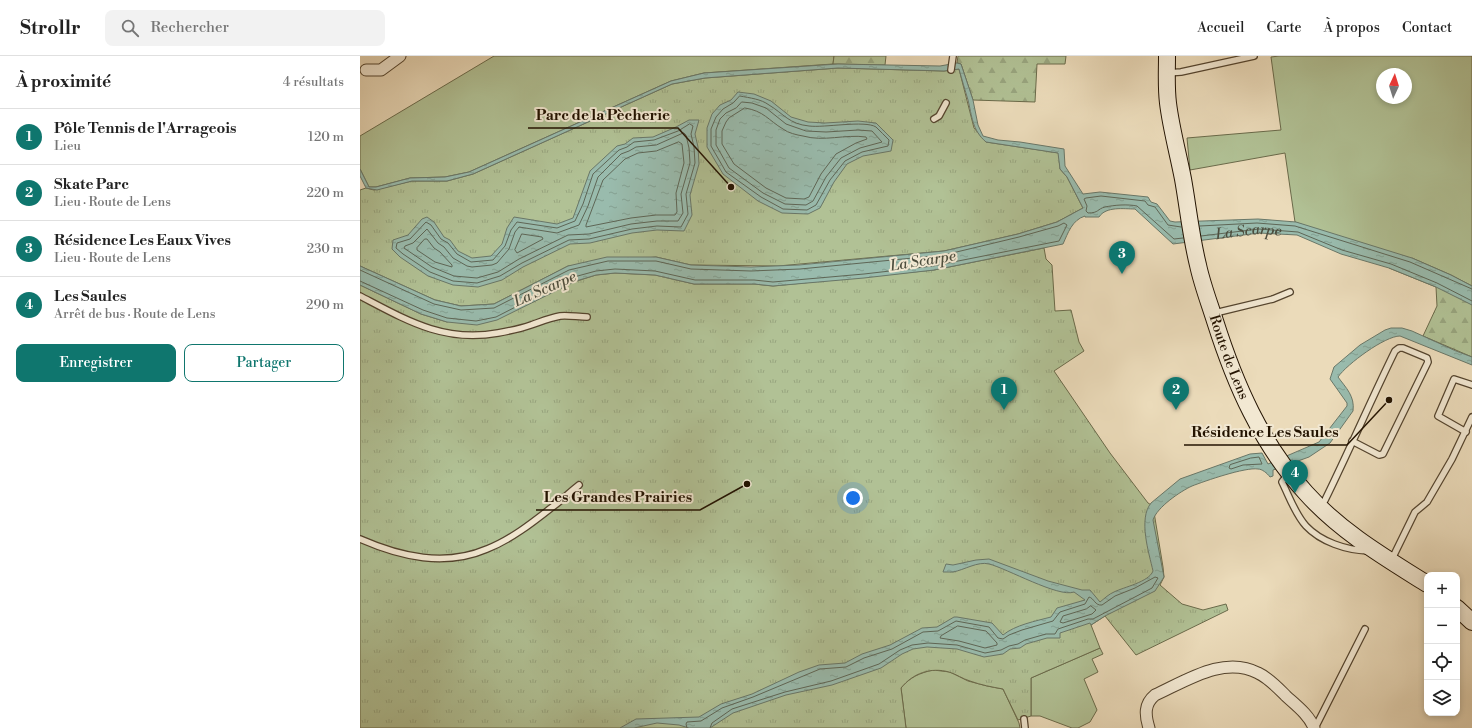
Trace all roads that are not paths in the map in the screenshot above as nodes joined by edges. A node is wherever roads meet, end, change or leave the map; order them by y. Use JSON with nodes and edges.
{"nodes":[{"id":1,"x":400,"y":56,"type":"edge"},
{"id":2,"x":953,"y":56,"type":"edge"},
{"id":3,"x":1167,"y":56,"type":"edge"},
{"id":4,"x":1254,"y":56,"type":"edge"},
{"id":5,"x":366,"y":70,"type":"dead end"},
{"id":6,"x":951,"y":70,"type":"dead end"},
{"id":7,"x":1167,"y":73,"type":"junction"},
{"id":8,"x":946,"y":103,"type":"dead end"},
{"id":9,"x":934,"y":119,"type":"dead end"},
{"id":10,"x":1290,"y":292,"type":"dead end"},
{"id":11,"x":360,"y":296,"type":"edge"},
{"id":12,"x":1213,"y":314,"type":"junction"},
{"id":13,"x":587,"y":317,"type":"dead end"},
{"id":14,"x":1472,"y":385,"type":"edge"},
{"id":15,"x":1472,"y":417,"type":"edge"},
{"id":16,"x":1466,"y":432,"type":"junction"},
{"id":17,"x":1352,"y":441,"type":"junction"},
{"id":18,"x":1283,"y":470,"type":"junction"},
{"id":19,"x":580,"y":484,"type":"dead end"},
{"id":20,"x":1320,"y":508,"type":"junction"},
{"id":21,"x":360,"y":539,"type":"edge"},
{"id":22,"x":1374,"y":551,"type":"junction"},
{"id":23,"x":1390,"y":561,"type":"junction"},
{"id":24,"x":1424,"y":582,"type":"edge"},
{"id":25,"x":1460,"y":611,"type":"edge"},
{"id":26,"x":1472,"y":622,"type":"edge"},
{"id":27,"x":1364,"y":629,"type":"dead end"},
{"id":28,"x":1024,"y":719,"type":"dead end"},
{"id":29,"x":1025,"y":728,"type":"edge"},
{"id":30,"x":1149,"y":728,"type":"edge"},
{"id":31,"x":1314,"y":728,"type":"edge"}],
"edges":[{"from":1,"to":5,"type":"street"},
{"from":2,"to":6,"type":"lane"},
{"from":3,"to":7,"type":"main road","name":"Route de Lens"},
{"from":4,"to":7,"type":"lane"},
{"from":7,"to":12,"type":"main road","name":"Route de Lens"},
{"from":8,"to":9,"type":"lane"},
{"from":10,"to":12,"type":"lane"},
{"from":11,"to":13,"type":"lane"},
{"from":12,"to":18,"type":"main road","name":"Route de Lens"},
{"from":14,"to":16,"type":"lane"},
{"from":15,"to":16,"type":"lane"},
{"from":16,"to":23,"type":"lane"},
{"from":17,"to":17,"type":"lane"},
{"from":17,"to":20,"type":"lane"},
{"from":18,"to":20,"type":"main road","name":"Route de Lens"},
{"from":18,"to":22,"type":"lane"},
{"from":19,"to":21,"type":"lane"},
{"from":20,"to":22,"type":"main road","name":"Route de Lens"},
{"from":22,"to":23,"type":"main road","name":"Route de Lens"},
{"from":23,"to":24,"type":"main road","name":"Route de Lens"},
{"from":25,"to":26,"type":"main road"},
{"from":27,"to":31,"type":"lane"},
{"from":28,"to":29,"type":"lane"},
{"from":30,"to":31,"type":"street"}]}
